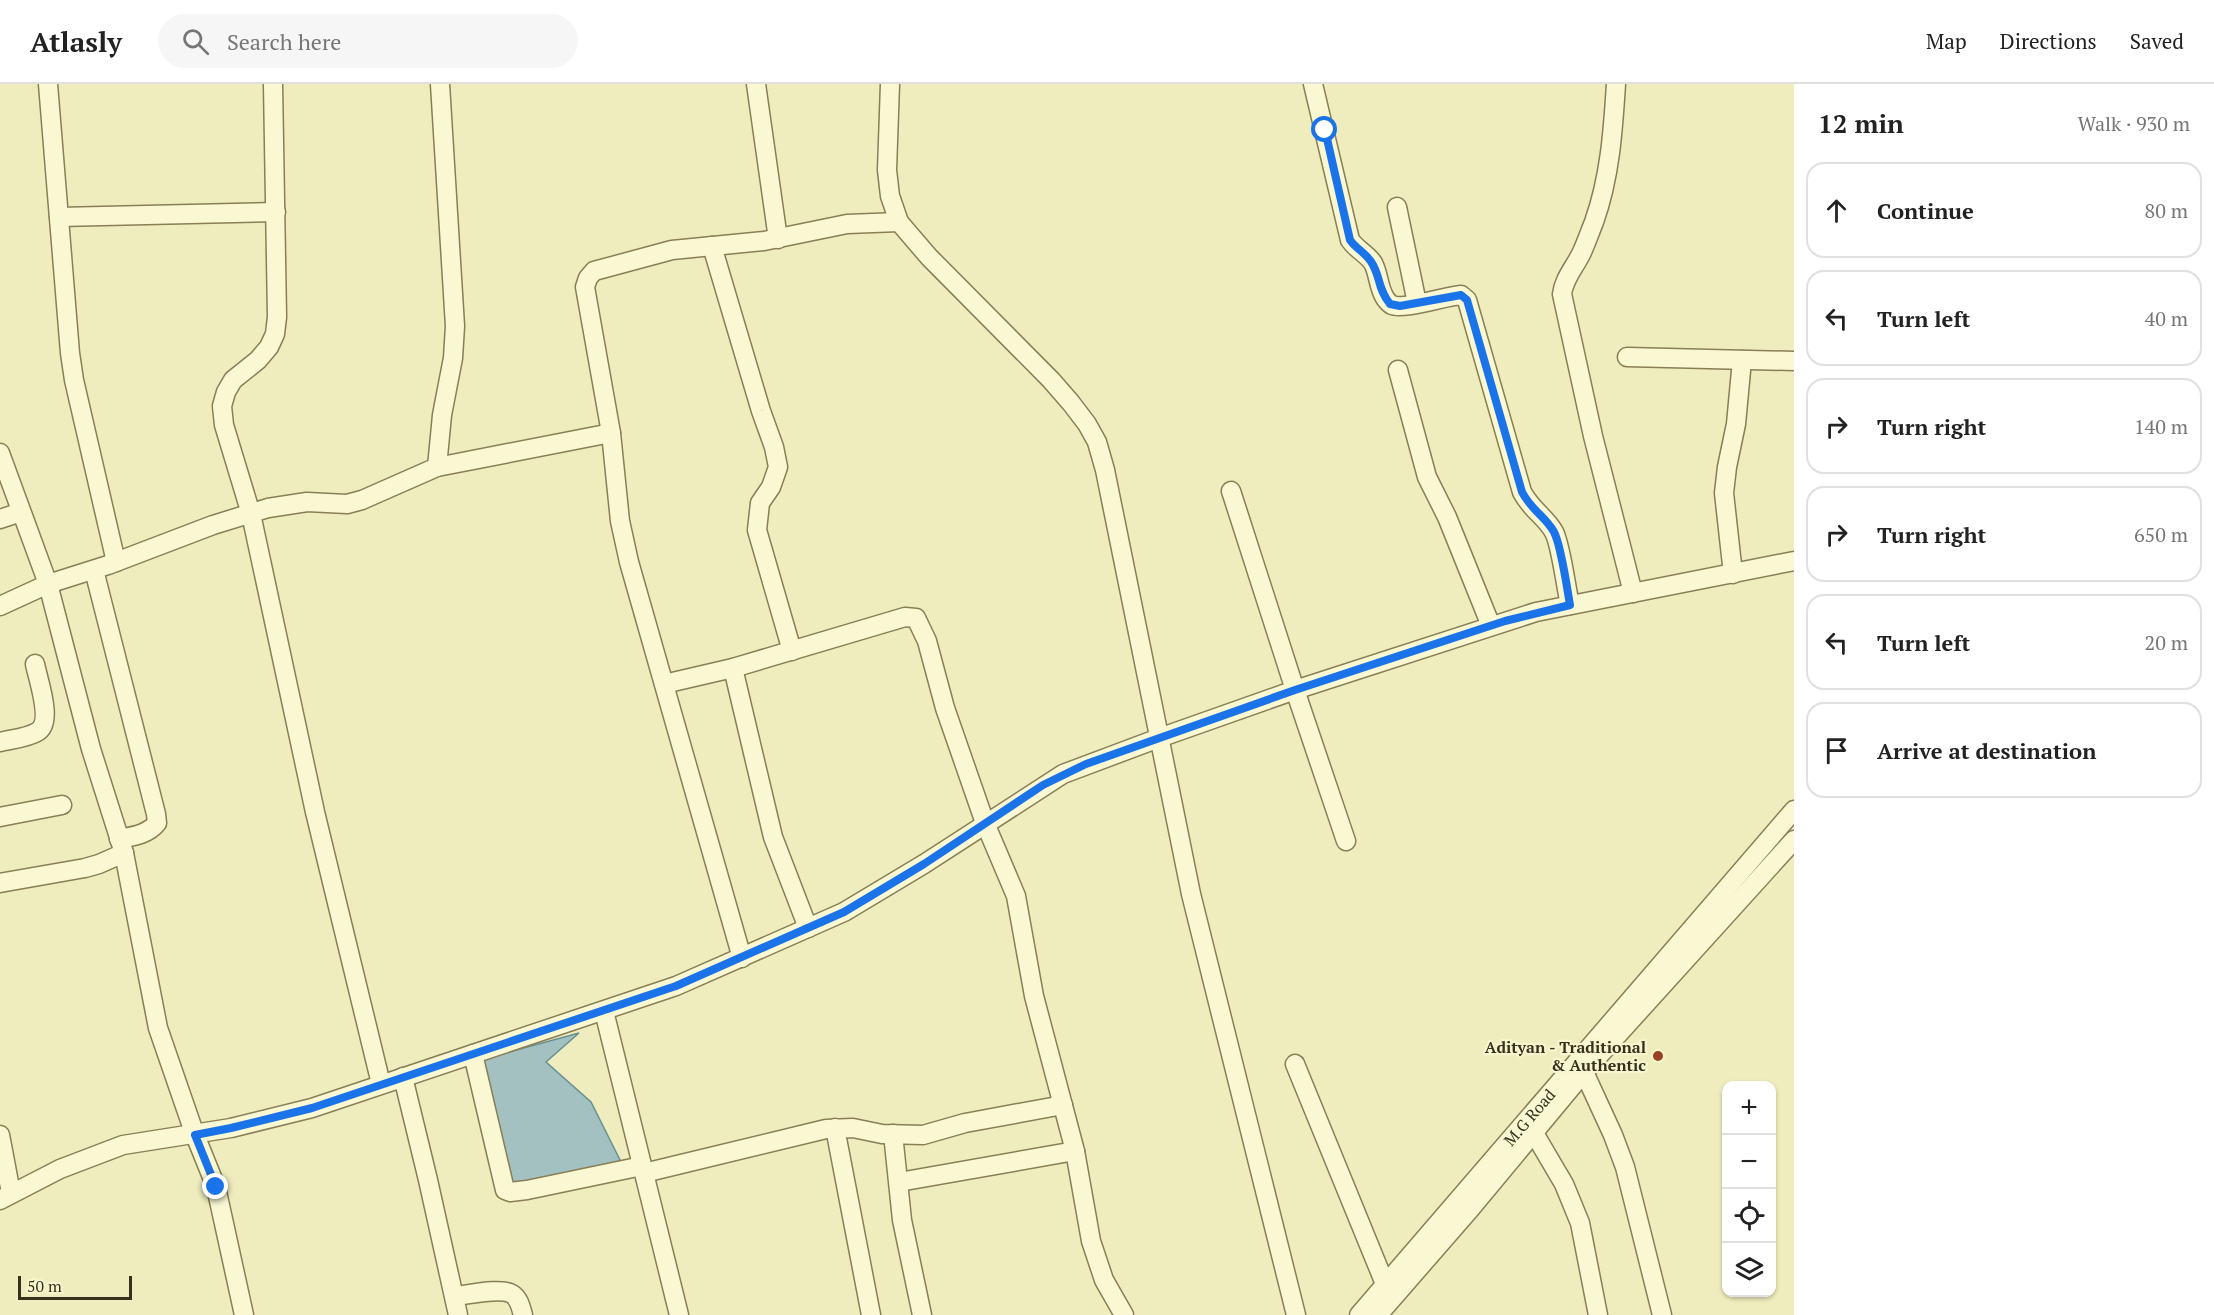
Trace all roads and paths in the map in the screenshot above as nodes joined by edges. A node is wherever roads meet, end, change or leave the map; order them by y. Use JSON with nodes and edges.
{"nodes":[{"id":1,"x":48,"y":84,"type":"edge"},
{"id":2,"x":273,"y":84,"type":"edge"},
{"id":3,"x":440,"y":84,"type":"edge"},
{"id":4,"x":756,"y":84,"type":"edge"},
{"id":5,"x":890,"y":84,"type":"edge"},
{"id":6,"x":1313,"y":84,"type":"edge"},
{"id":7,"x":1616,"y":84,"type":"edge"},
{"id":8,"x":1397,"y":207,"type":"dead end"},
{"id":9,"x":276,"y":212,"type":"junction"},
{"id":10,"x":59,"y":217,"type":"junction"},
{"id":11,"x":899,"y":222,"type":"junction"},
{"id":12,"x":778,"y":239,"type":"junction"},
{"id":13,"x":712,"y":246,"type":"junction"},
{"id":14,"x":1417,"y":303,"type":"junction"},
{"id":15,"x":1627,"y":357,"type":"dead end"},
{"id":16,"x":1742,"y":360,"type":"junction"},
{"id":17,"x":1794,"y":361,"type":"edge"},
{"id":18,"x":1398,"y":370,"type":"dead end"},
{"id":19,"x":611,"y":434,"type":"junction"},
{"id":20,"x":0,"y":453,"type":"edge"},
{"id":21,"x":437,"y":467,"type":"junction"},
{"id":22,"x":1231,"y":490,"type":"dead end"},
{"id":23,"x":21,"y":512,"type":"junction"},
{"id":24,"x":251,"y":514,"type":"junction"},
{"id":25,"x":0,"y":519,"type":"edge"},
{"id":26,"x":1794,"y":561,"type":"edge"},
{"id":27,"x":116,"y":562,"type":"junction"},
{"id":28,"x":94,"y":570,"type":"junction"},
{"id":29,"x":1732,"y":573,"type":"junction"},
{"id":30,"x":48,"y":585,"type":"junction"},
{"id":31,"x":1634,"y":592,"type":"junction"},
{"id":32,"x":1570,"y":605,"type":"junction"},
{"id":33,"x":0,"y":606,"type":"edge"},
{"id":34,"x":1491,"y":626,"type":"junction"},
{"id":35,"x":792,"y":651,"type":"junction"},
{"id":36,"x":35,"y":664,"type":"dead end"},
{"id":37,"x":732,"y":668,"type":"junction"},
{"id":38,"x":664,"y":684,"type":"junction"},
{"id":39,"x":1295,"y":690,"type":"junction"},
{"id":40,"x":1159,"y":738,"type":"junction"},
{"id":41,"x":0,"y":742,"type":"edge"},
{"id":42,"x":62,"y":805,"type":"dead end"},
{"id":43,"x":1794,"y":810,"type":"edge"},
{"id":44,"x":0,"y":817,"type":"edge"},
{"id":45,"x":985,"y":823,"type":"junction"},
{"id":46,"x":1794,"y":840,"type":"edge"},
{"id":47,"x":1346,"y":841,"type":"dead end"},
{"id":48,"x":121,"y":846,"type":"junction"},
{"id":49,"x":0,"y":883,"type":"edge"},
{"id":50,"x":808,"y":928,"type":"junction"},
{"id":51,"x":742,"y":958,"type":"junction"},
{"id":52,"x":604,"y":1011,"type":"junction"},
{"id":53,"x":473,"y":1054,"type":"junction"},
{"id":54,"x":1295,"y":1064,"type":"dead end"},
{"id":55,"x":1584,"y":1072,"type":"junction"},
{"id":56,"x":403,"y":1077,"type":"junction"},
{"id":57,"x":381,"y":1084,"type":"junction"},
{"id":58,"x":1063,"y":1105,"type":"junction"},
{"id":59,"x":835,"y":1128,"type":"junction"},
{"id":60,"x":1534,"y":1133,"type":"junction"},
{"id":61,"x":893,"y":1134,"type":"junction"},
{"id":62,"x":195,"y":1135,"type":"junction"},
{"id":63,"x":0,"y":1136,"type":"edge"},
{"id":64,"x":1075,"y":1151,"type":"junction"},
{"id":65,"x":643,"y":1169,"type":"junction"},
{"id":66,"x":1492,"y":1172,"type":"junction"},
{"id":67,"x":899,"y":1182,"type":"junction"},
{"id":68,"x":6,"y":1196,"type":"edge"},
{"id":69,"x":1385,"y":1284,"type":"junction"},
{"id":70,"x":454,"y":1296,"type":"junction"},
{"id":71,"x":244,"y":1315,"type":"edge"},
{"id":72,"x":458,"y":1315,"type":"edge"},
{"id":73,"x":523,"y":1315,"type":"edge"},
{"id":74,"x":679,"y":1315,"type":"edge"},
{"id":75,"x":871,"y":1315,"type":"edge"},
{"id":76,"x":922,"y":1315,"type":"edge"},
{"id":77,"x":1124,"y":1315,"type":"edge"},
{"id":78,"x":1296,"y":1315,"type":"edge"},
{"id":79,"x":1359,"y":1315,"type":"edge"},
{"id":80,"x":1378,"y":1315,"type":"edge"},
{"id":81,"x":1598,"y":1315,"type":"edge"},
{"id":82,"x":1662,"y":1315,"type":"edge"}],
"edges":[{"from":1,"to":10,"type":"street"},
{"from":2,"to":9,"type":"street"},
{"from":3,"to":21,"type":"street"},
{"from":4,"to":12,"type":"street"},
{"from":5,"to":11,"type":"street"},
{"from":6,"to":14,"type":"street"},
{"from":7,"to":31,"type":"street"},
{"from":8,"to":14,"type":"street"},
{"from":9,"to":10,"type":"street"},
{"from":9,"to":24,"type":"street"},
{"from":10,"to":27,"type":"street"},
{"from":11,"to":12,"type":"street"},
{"from":11,"to":40,"type":"street"},
{"from":12,"to":13,"type":"street"},
{"from":13,"to":19,"type":"street"},
{"from":13,"to":35,"type":"street"},
{"from":14,"to":32,"type":"street"},
{"from":15,"to":16,"type":"street"},
{"from":16,"to":17,"type":"street"},
{"from":16,"to":29,"type":"street"},
{"from":18,"to":34,"type":"street"},
{"from":19,"to":21,"type":"street"},
{"from":19,"to":38,"type":"street"},
{"from":20,"to":23,"type":"street"},
{"from":21,"to":24,"type":"street"},
{"from":22,"to":39,"type":"street"},
{"from":23,"to":25,"type":"street"},
{"from":23,"to":30,"type":"street"},
{"from":24,"to":27,"type":"street"},
{"from":24,"to":57,"type":"street"},
{"from":26,"to":29,"type":"street"},
{"from":27,"to":28,"type":"street"},
{"from":28,"to":30,"type":"street"},
{"from":28,"to":48,"type":"street"},
{"from":29,"to":31,"type":"street"},
{"from":30,"to":33,"type":"street"},
{"from":30,"to":48,"type":"street"},
{"from":31,"to":32,"type":"street"},
{"from":32,"to":34,"type":"street"},
{"from":34,"to":39,"type":"street"},
{"from":35,"to":37,"type":"street"},
{"from":35,"to":45,"type":"street"},
{"from":36,"to":41,"type":"street"},
{"from":37,"to":38,"type":"street"},
{"from":37,"to":50,"type":"street"},
{"from":38,"to":51,"type":"street"},
{"from":39,"to":40,"type":"street"},
{"from":39,"to":47,"type":"street"},
{"from":40,"to":45,"type":"street"},
{"from":40,"to":78,"type":"street"},
{"from":42,"to":44,"type":"street"},
{"from":43,"to":66,"type":"street","name":"M.G Road"},
{"from":45,"to":50,"type":"street"},
{"from":45,"to":58,"type":"street"},
{"from":46,"to":55,"type":"street","name":"M.G Road"},
{"from":48,"to":49,"type":"street"},
{"from":48,"to":62,"type":"street"},
{"from":50,"to":51,"type":"street"},
{"from":51,"to":52,"type":"street"},
{"from":52,"to":53,"type":"street"},
{"from":52,"to":65,"type":"street"},
{"from":53,"to":56,"type":"street"},
{"from":53,"to":65,"type":"street"},
{"from":54,"to":69,"type":"street"},
{"from":55,"to":60,"type":"street","name":"M.G Road"},
{"from":55,"to":82,"type":"street"},
{"from":56,"to":57,"type":"street"},
{"from":56,"to":70,"type":"street"},
{"from":57,"to":62,"type":"street"},
{"from":58,"to":61,"type":"street"},
{"from":58,"to":64,"type":"street"},
{"from":59,"to":61,"type":"street"},
{"from":59,"to":65,"type":"street"},
{"from":59,"to":75,"type":"street"},
{"from":60,"to":66,"type":"street","name":"M.G Road"},
{"from":60,"to":81,"type":"street"},
{"from":61,"to":67,"type":"street"},
{"from":62,"to":68,"type":"street"},
{"from":62,"to":71,"type":"street"},
{"from":63,"to":68,"type":"street"},
{"from":64,"to":67,"type":"street"},
{"from":64,"to":77,"type":"street"},
{"from":65,"to":74,"type":"street"},
{"from":66,"to":69,"type":"street","name":"M.G Road"},
{"from":66,"to":80,"type":"street","name":"M.G Road"},
{"from":67,"to":76,"type":"street"},
{"from":69,"to":79,"type":"street","name":"M.G Road"},
{"from":70,"to":72,"type":"street"},
{"from":70,"to":73,"type":"street"}]}
